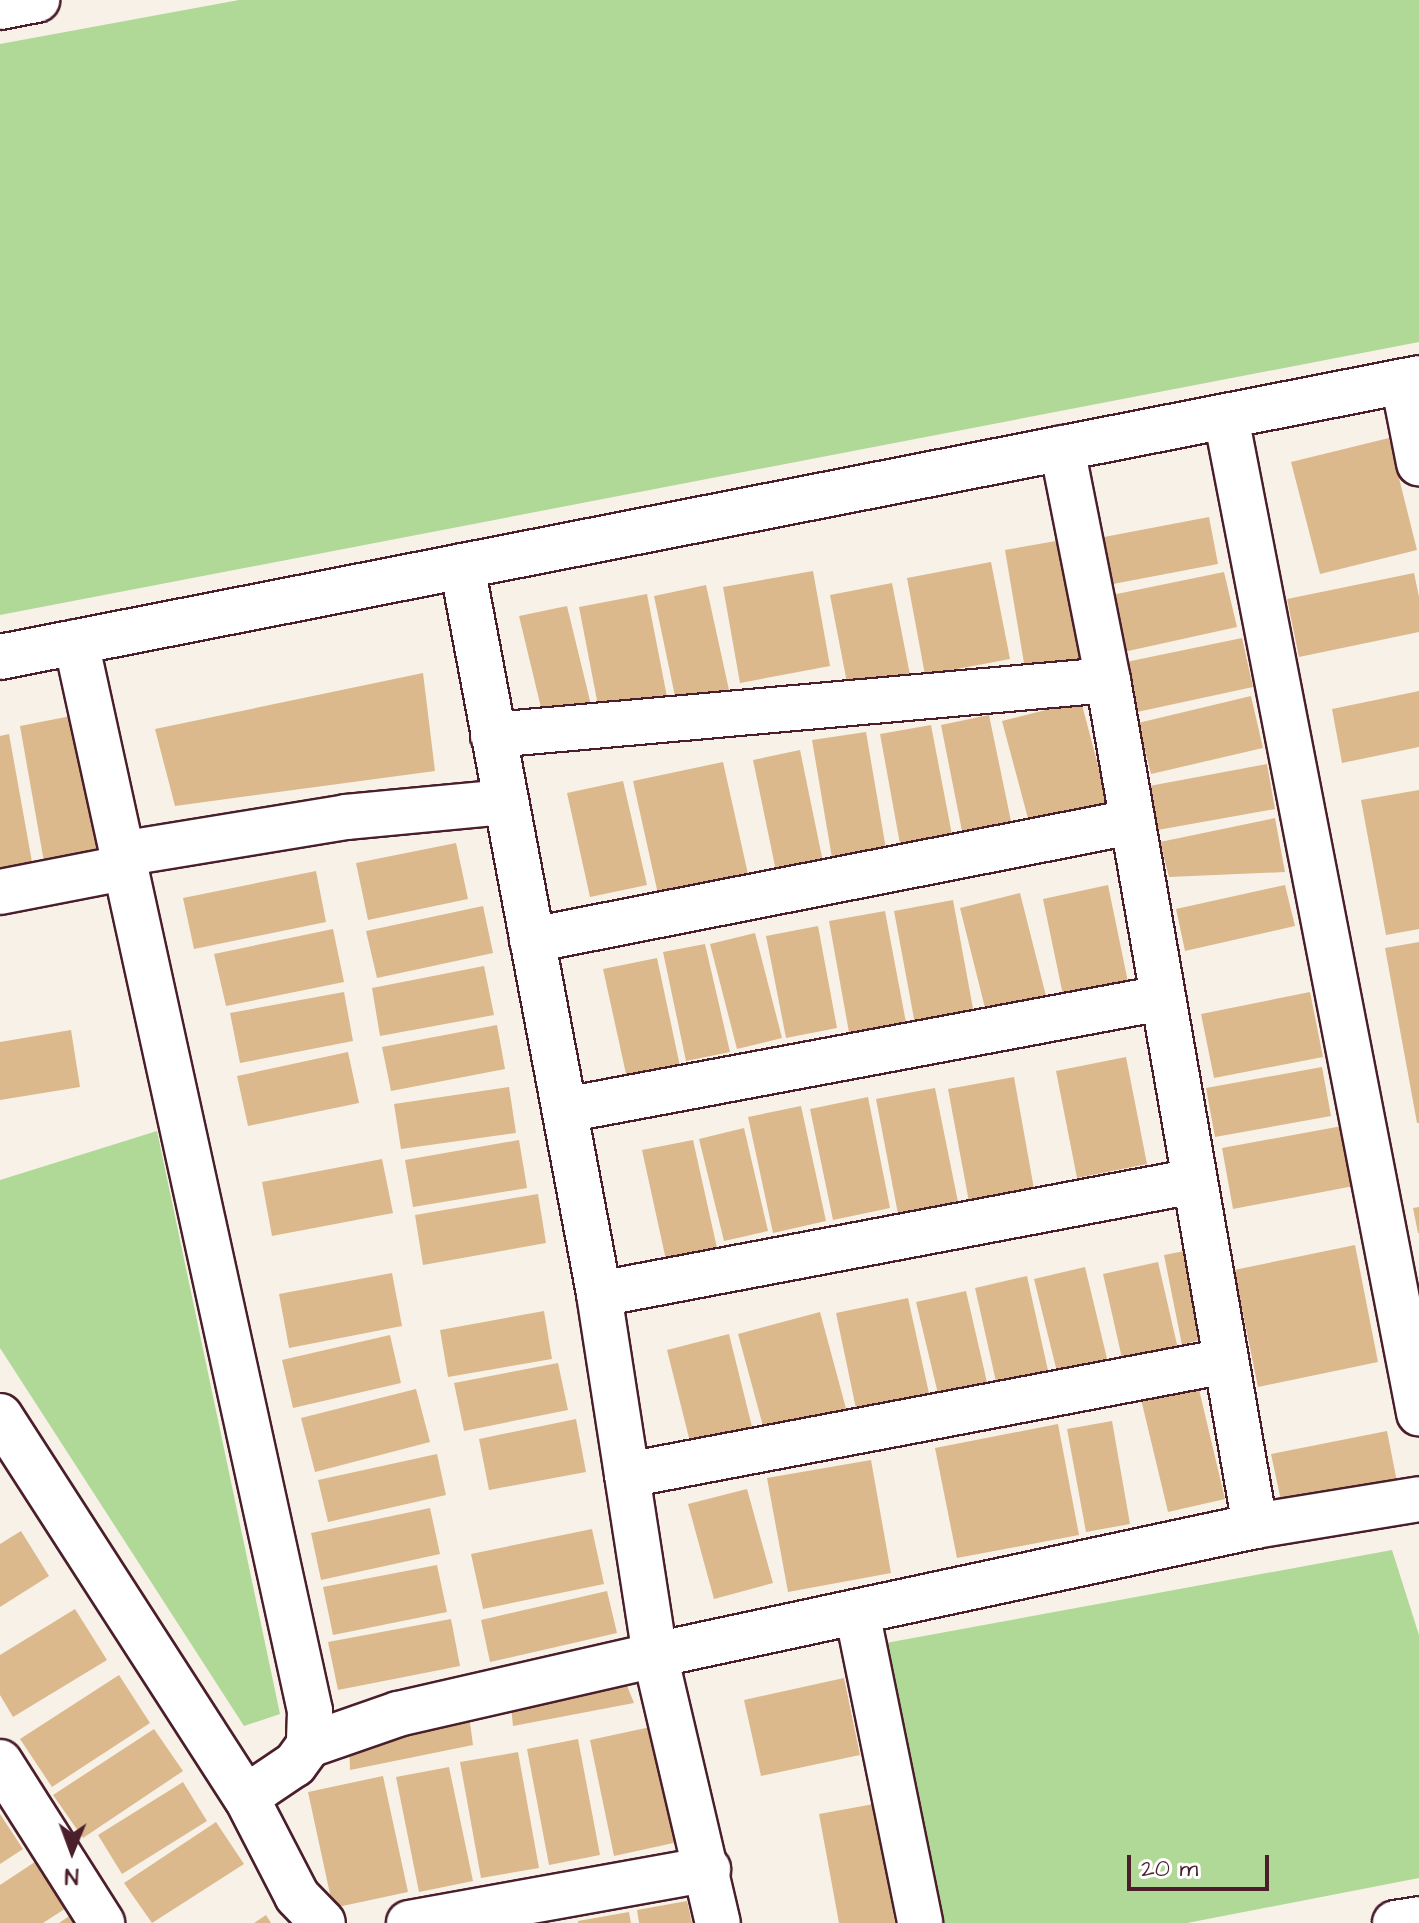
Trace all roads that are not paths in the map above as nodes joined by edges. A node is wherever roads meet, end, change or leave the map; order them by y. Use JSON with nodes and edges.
{"nodes":[{"id":1,"x":37,"y":0,"type":"edge"},
{"id":2,"x":0,"y":7,"type":"edge"},
{"id":3,"x":1411,"y":380,"type":"edge"},
{"id":4,"x":1226,"y":417,"type":"junction"},
{"id":5,"x":1062,"y":448,"type":"junction"},
{"id":6,"x":1419,"y":463,"type":"edge"},
{"id":7,"x":462,"y":566,"type":"junction"},
{"id":8,"x":76,"y":642,"type":"junction"},
{"id":9,"x":0,"y":657,"type":"edge"},
{"id":10,"x":1108,"y":680,"type":"junction"},
{"id":11,"x":493,"y":735,"type":"junction"},
{"id":12,"x":506,"y":802,"type":"junction"},
{"id":13,"x":1131,"y":822,"type":"junction"},
{"id":14,"x":122,"y":861,"type":"junction"},
{"id":15,"x":0,"y":892,"type":"edge"},
{"id":16,"x":532,"y":940,"type":"junction"},
{"id":17,"x":1162,"y":998,"type":"junction"},
{"id":18,"x":565,"y":1110,"type":"junction"},
{"id":19,"x":1194,"y":1181,"type":"junction"},
{"id":20,"x":599,"y":1294,"type":"junction"},
{"id":21,"x":1226,"y":1361,"type":"junction"},
{"id":22,"x":1419,"y":1413,"type":"edge"},
{"id":23,"x":0,"y":1416,"type":"edge"},
{"id":24,"x":627,"y":1475,"type":"junction"},
{"id":25,"x":1419,"y":1499,"type":"edge"},
{"id":26,"x":1255,"y":1526,"type":"junction"},
{"id":27,"x":857,"y":1612,"type":"junction"},
{"id":28,"x":655,"y":1655,"type":"junction"},
{"id":29,"x":309,"y":1745,"type":"junction"},
{"id":30,"x":0,"y":1762,"type":"edge"},
{"id":31,"x":246,"y":1797,"type":"junction"},
{"id":32,"x":708,"y":1869,"type":"junction"},
{"id":33,"x":1419,"y":1919,"type":"edge"},
{"id":34,"x":102,"y":1923,"type":"edge"},
{"id":35,"x":323,"y":1923,"type":"edge"},
{"id":36,"x":409,"y":1923,"type":"edge"},
{"id":37,"x":718,"y":1923,"type":"edge"},
{"id":38,"x":920,"y":1923,"type":"edge"},
{"id":39,"x":1395,"y":1923,"type":"edge"}],
"edges":[{"from":1,"to":2,"type":"street"},
{"from":3,"to":4,"type":"street"},
{"from":3,"to":6,"type":"street"},
{"from":4,"to":5,"type":"street"},
{"from":4,"to":22,"type":"street"},
{"from":5,"to":7,"type":"street"},
{"from":5,"to":10,"type":"street"},
{"from":7,"to":8,"type":"street"},
{"from":7,"to":11,"type":"street"},
{"from":8,"to":9,"type":"street"},
{"from":8,"to":14,"type":"street"},
{"from":10,"to":11,"type":"street"},
{"from":10,"to":13,"type":"street"},
{"from":11,"to":12,"type":"street"},
{"from":12,"to":14,"type":"street"},
{"from":12,"to":16,"type":"street"},
{"from":13,"to":16,"type":"street"},
{"from":13,"to":17,"type":"street"},
{"from":14,"to":15,"type":"street"},
{"from":14,"to":29,"type":"street"},
{"from":16,"to":18,"type":"street"},
{"from":17,"to":18,"type":"street"},
{"from":17,"to":19,"type":"street"},
{"from":18,"to":20,"type":"street"},
{"from":19,"to":20,"type":"street"},
{"from":19,"to":21,"type":"street"},
{"from":20,"to":24,"type":"street"},
{"from":21,"to":24,"type":"street"},
{"from":21,"to":26,"type":"street"},
{"from":23,"to":31,"type":"street"},
{"from":24,"to":28,"type":"street"},
{"from":25,"to":26,"type":"street"},
{"from":26,"to":27,"type":"street"},
{"from":27,"to":28,"type":"street"},
{"from":27,"to":38,"type":"street"},
{"from":28,"to":29,"type":"street"},
{"from":28,"to":32,"type":"street"},
{"from":29,"to":31,"type":"street"},
{"from":30,"to":34,"type":"street"},
{"from":31,"to":35,"type":"street"},
{"from":32,"to":36,"type":"street"},
{"from":32,"to":37,"type":"street"},
{"from":33,"to":39,"type":"street"}]}
